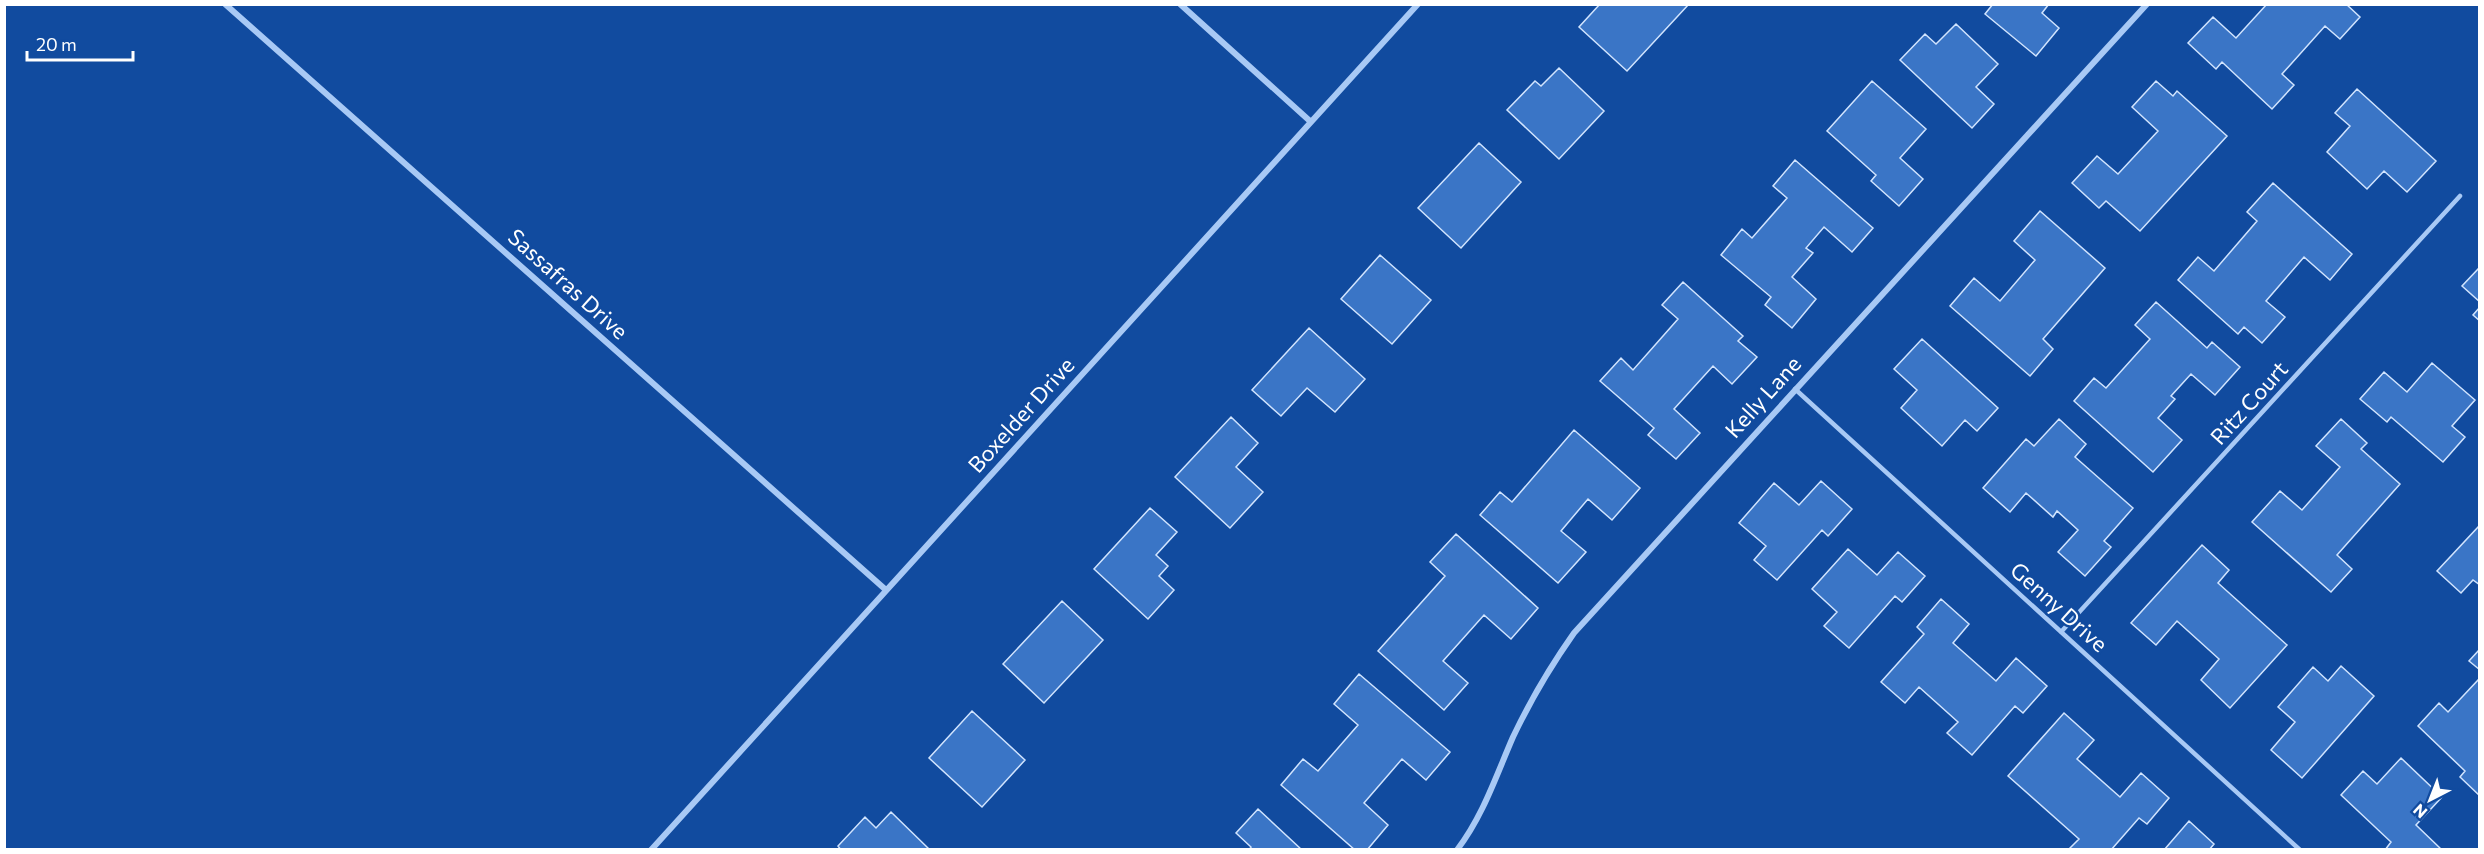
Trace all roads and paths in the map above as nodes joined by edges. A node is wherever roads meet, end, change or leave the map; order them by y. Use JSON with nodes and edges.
{"nodes":[{"id":1,"x":225,"y":4,"type":"edge"},
{"id":2,"x":1180,"y":4,"type":"edge"},
{"id":3,"x":1418,"y":4,"type":"edge"},
{"id":4,"x":2147,"y":4,"type":"edge"},
{"id":5,"x":1311,"y":122,"type":"junction"},
{"id":6,"x":2460,"y":196,"type":"dead end"},
{"id":7,"x":1795,"y":389,"type":"junction"},
{"id":8,"x":886,"y":590,"type":"junction"},
{"id":9,"x":2061,"y":632,"type":"junction"},
{"id":10,"x":651,"y":849,"type":"edge"},
{"id":11,"x":1457,"y":849,"type":"edge"},
{"id":12,"x":2300,"y":849,"type":"edge"}],
"edges":[{"from":1,"to":8,"type":"street","name":"Sassafras Drive"},
{"from":2,"to":5,"type":"street"},
{"from":3,"to":5,"type":"street","name":"Boxelder Drive"},
{"from":4,"to":7,"type":"street","name":"Kelly Lane"},
{"from":5,"to":8,"type":"street","name":"Boxelder Drive"},
{"from":6,"to":9,"type":"lane","name":"Ritz Court"},
{"from":7,"to":9,"type":"lane","name":"Genny Drive"},
{"from":7,"to":11,"type":"street","name":"Kelly Lane"},
{"from":8,"to":10,"type":"street","name":"Boxelder Drive"},
{"from":9,"to":12,"type":"lane","name":"Genny Drive"}]}
